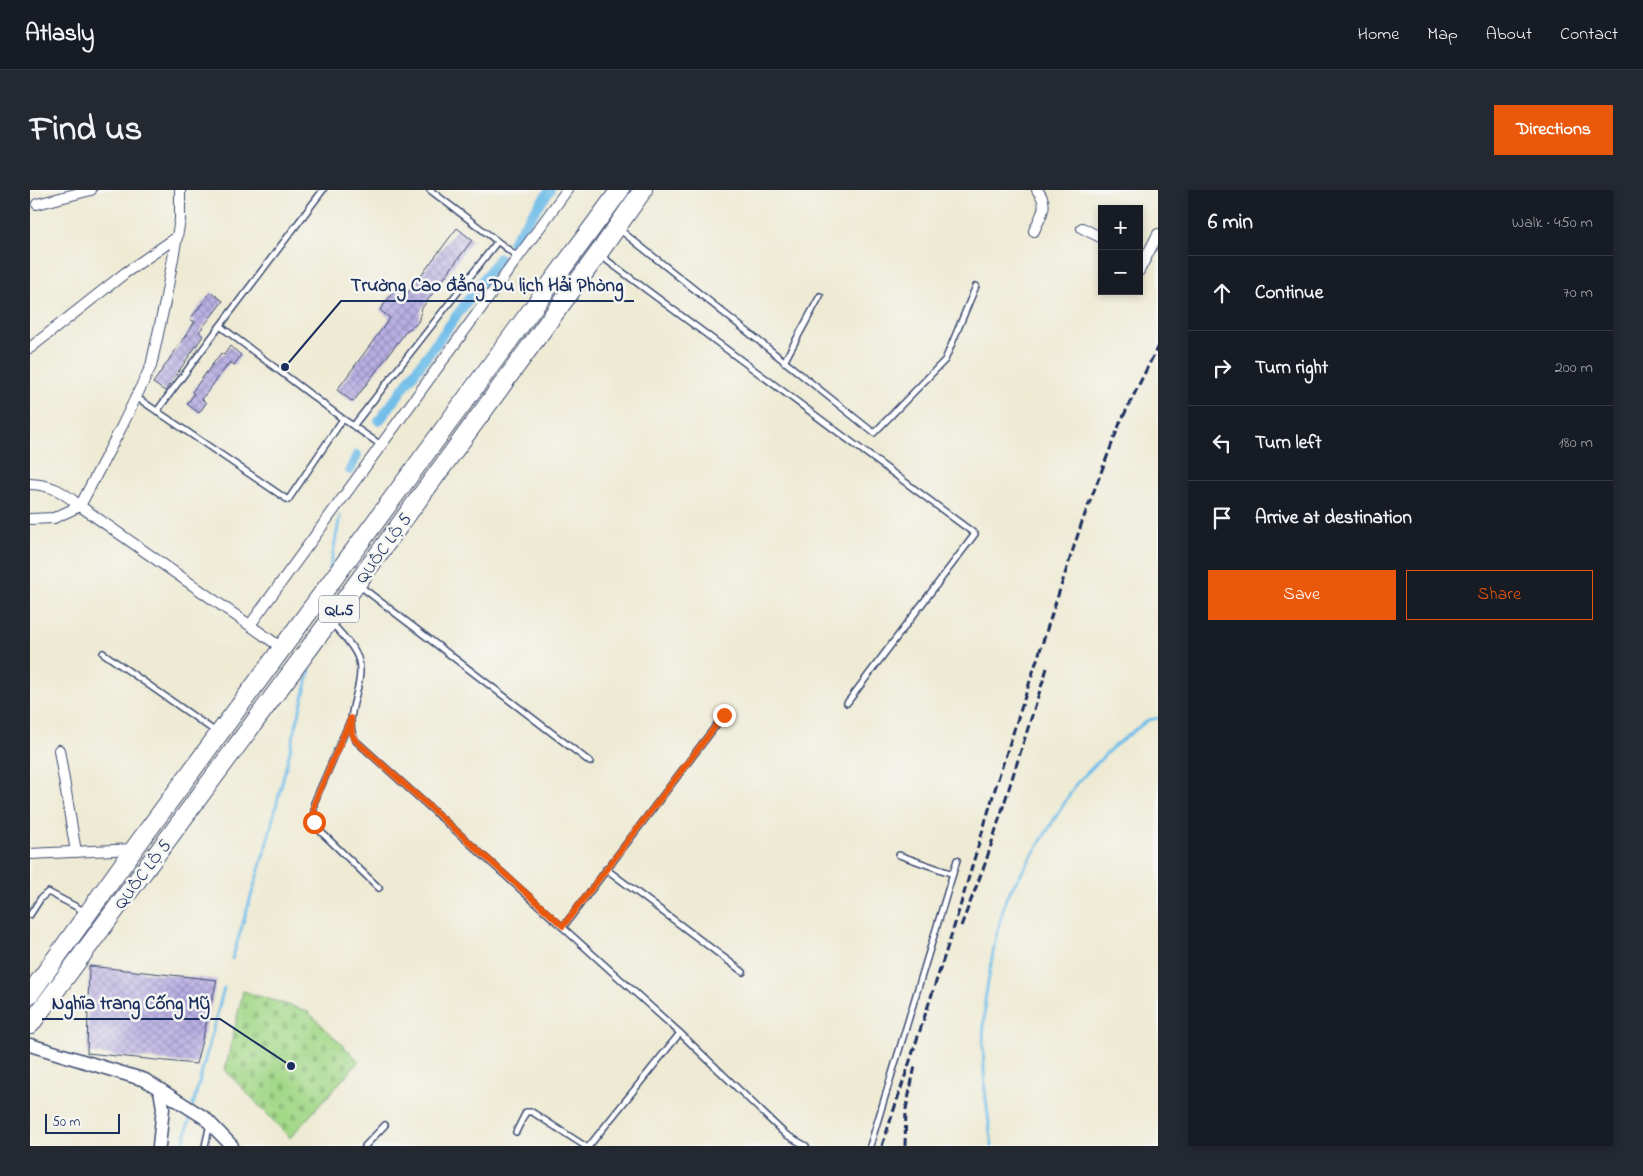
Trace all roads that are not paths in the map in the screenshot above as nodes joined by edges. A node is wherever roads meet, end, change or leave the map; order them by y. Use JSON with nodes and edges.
{"nodes":[{"id":1,"x":91,"y":190,"type":"edge"},
{"id":2,"x":180,"y":190,"type":"edge"},
{"id":3,"x":323,"y":190,"type":"edge"},
{"id":4,"x":430,"y":190,"type":"edge"},
{"id":5,"x":567,"y":190,"type":"edge"},
{"id":6,"x":620,"y":190,"type":"edge"},
{"id":7,"x":643,"y":190,"type":"edge"},
{"id":8,"x":1037,"y":190,"type":"edge"},
{"id":9,"x":37,"y":204,"type":"dead end"},
{"id":10,"x":617,"y":227,"type":"junction"},
{"id":11,"x":1082,"y":228,"type":"dead end"},
{"id":12,"x":1034,"y":231,"type":"dead end"},
{"id":13,"x":1158,"y":234,"type":"edge"},
{"id":14,"x":1098,"y":236,"type":"edge"},
{"id":15,"x":177,"y":237,"type":"junction"},
{"id":16,"x":497,"y":242,"type":"junction"},
{"id":17,"x":598,"y":254,"type":"junction"},
{"id":18,"x":1143,"y":256,"type":"edge"},
{"id":19,"x":518,"y":258,"type":"junction"},
{"id":20,"x":976,"y":286,"type":"dead end"},
{"id":21,"x":820,"y":296,"type":"dead end"},
{"id":22,"x":220,"y":326,"type":"junction"},
{"id":23,"x":30,"y":348,"type":"edge"},
{"id":24,"x":784,"y":362,"type":"junction"},
{"id":25,"x":136,"y":397,"type":"junction"},
{"id":26,"x":157,"y":411,"type":"junction"},
{"id":27,"x":343,"y":418,"type":"junction"},
{"id":28,"x":354,"y":426,"type":"junction"},
{"id":29,"x":381,"y":445,"type":"junction"},
{"id":30,"x":30,"y":484,"type":"edge"},
{"id":31,"x":80,"y":506,"type":"junction"},
{"id":32,"x":30,"y":519,"type":"edge"},
{"id":33,"x":356,"y":584,"type":"junction"},
{"id":34,"x":330,"y":620,"type":"junction"},
{"id":35,"x":250,"y":625,"type":"junction"},
{"id":36,"x":282,"y":648,"type":"junction"},
{"id":37,"x":103,"y":653,"type":"dead end"},
{"id":38,"x":846,"y":704,"type":"dead end"},
{"id":39,"x":724,"y":715,"type":"dead end"},
{"id":40,"x":351,"y":718,"type":"junction"},
{"id":41,"x":218,"y":734,"type":"junction"},
{"id":42,"x":59,"y":750,"type":"dead end"},
{"id":43,"x":590,"y":762,"type":"dead end"},
{"id":44,"x":134,"y":849,"type":"junction"},
{"id":45,"x":76,"y":852,"type":"junction"},
{"id":46,"x":30,"y":854,"type":"edge"},
{"id":47,"x":899,"y":855,"type":"dead end"},
{"id":48,"x":957,"y":860,"type":"dead end"},
{"id":49,"x":606,"y":869,"type":"junction"},
{"id":50,"x":953,"y":874,"type":"junction"},
{"id":51,"x":379,"y":888,"type":"dead end"},
{"id":52,"x":88,"y":913,"type":"junction"},
{"id":53,"x":30,"y":915,"type":"edge"},
{"id":54,"x":563,"y":926,"type":"junction"},
{"id":55,"x":744,"y":972,"type":"dead end"},
{"id":56,"x":33,"y":984,"type":"edge"},
{"id":57,"x":30,"y":1024,"type":"edge"},
{"id":58,"x":680,"y":1033,"type":"junction"},
{"id":59,"x":30,"y":1045,"type":"edge"},
{"id":60,"x":160,"y":1090,"type":"junction"},
{"id":61,"x":208,"y":1121,"type":"junction"},
{"id":62,"x":385,"y":1125,"type":"dead end"},
{"id":63,"x":516,"y":1132,"type":"dead end"},
{"id":64,"x":159,"y":1146,"type":"edge"},
{"id":65,"x":204,"y":1146,"type":"edge"},
{"id":66,"x":232,"y":1146,"type":"edge"},
{"id":67,"x":366,"y":1146,"type":"edge"},
{"id":68,"x":585,"y":1146,"type":"edge"},
{"id":69,"x":589,"y":1146,"type":"edge"},
{"id":70,"x":806,"y":1146,"type":"edge"},
{"id":71,"x":870,"y":1146,"type":"edge"}],
"edges":[{"from":1,"to":9,"type":"street"},
{"from":2,"to":15,"type":"street"},
{"from":3,"to":22,"type":"lane"},
{"from":4,"to":16,"type":"lane"},
{"from":5,"to":19,"type":"street"},
{"from":6,"to":36,"type":"highway","name":"QUỐC LỘ 5","number":"QL.5"},
{"from":7,"to":10,"type":"highway","name":"QUỐC LỘ 5","number":"QL.5"},
{"from":8,"to":12,"type":"street"},
{"from":10,"to":17,"type":"highway","name":"QUỐC LỘ 5","number":"QL.5"},
{"from":10,"to":24,"type":"lane"},
{"from":11,"to":14,"type":"street"},
{"from":13,"to":18,"type":"street"},
{"from":15,"to":23,"type":"street"},
{"from":15,"to":25,"type":"street"},
{"from":16,"to":19,"type":"lane"},
{"from":16,"to":28,"type":"lane"},
{"from":17,"to":33,"type":"highway","name":"QUỐC LỘ 5","number":"QL.5"},
{"from":17,"to":38,"type":"lane"},
{"from":19,"to":29,"type":"street"},
{"from":20,"to":24,"type":"lane"},
{"from":21,"to":24,"type":"lane"},
{"from":22,"to":26,"type":"lane"},
{"from":22,"to":27,"type":"lane"},
{"from":25,"to":26,"type":"lane"},
{"from":25,"to":31,"type":"street"},
{"from":26,"to":27,"type":"lane"},
{"from":27,"to":28,"type":"lane"},
{"from":28,"to":29,"type":"lane"},
{"from":29,"to":35,"type":"street"},
{"from":30,"to":31,"type":"street"},
{"from":31,"to":32,"type":"street"},
{"from":31,"to":35,"type":"street"},
{"from":33,"to":34,"type":"highway","name":"QUỐC LỘ 5","number":"QL.5"},
{"from":33,"to":43,"type":"lane"},
{"from":34,"to":40,"type":"lane"},
{"from":34,"to":57,"type":"highway","name":"QUỐC LỘ 5","number":"QL.5"},
{"from":35,"to":36,"type":"street"},
{"from":36,"to":41,"type":"highway","name":"QUỐC LỘ 5","number":"QL.5"},
{"from":37,"to":41,"type":"lane"},
{"from":39,"to":49,"type":"lane"},
{"from":40,"to":51,"type":"lane"},
{"from":40,"to":54,"type":"lane"},
{"from":41,"to":44,"type":"highway","name":"QUỐC LỘ 5","number":"QL.5"},
{"from":42,"to":45,"type":"street"},
{"from":44,"to":45,"type":"street"},
{"from":44,"to":52,"type":"highway","name":"QUỐC LỘ 5","number":"QL.5"},
{"from":45,"to":46,"type":"street"},
{"from":47,"to":50,"type":"lane"},
{"from":48,"to":50,"type":"lane"},
{"from":49,"to":54,"type":"lane"},
{"from":49,"to":55,"type":"lane"},
{"from":50,"to":71,"type":"lane"},
{"from":52,"to":53,"type":"lane"},
{"from":52,"to":56,"type":"highway","name":"QUỐC LỘ 5","number":"QL.5"},
{"from":54,"to":58,"type":"lane"},
{"from":58,"to":69,"type":"lane"},
{"from":58,"to":70,"type":"lane"},
{"from":59,"to":60,"type":"street"},
{"from":60,"to":61,"type":"street"},
{"from":60,"to":64,"type":"street"},
{"from":61,"to":65,"type":"lane"},
{"from":61,"to":66,"type":"street"},
{"from":62,"to":67,"type":"lane"},
{"from":63,"to":68,"type":"lane"}]}
